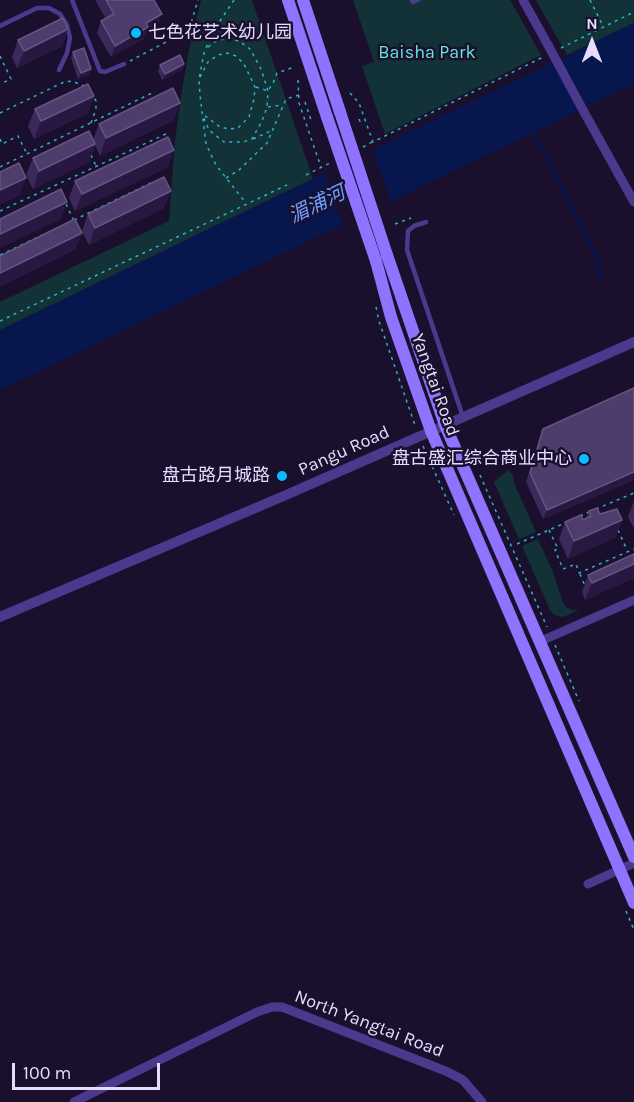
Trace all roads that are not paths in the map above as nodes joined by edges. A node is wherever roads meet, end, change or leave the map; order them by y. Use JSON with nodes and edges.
{"nodes":[{"id":1,"x":72,"y":0,"type":"edge"},
{"id":2,"x":288,"y":0,"type":"edge"},
{"id":3,"x":303,"y":0,"type":"edge"},
{"id":4,"x":412,"y":0,"type":"edge"},
{"id":5,"x":418,"y":0,"type":"edge"},
{"id":6,"x":523,"y":0,"type":"edge"},
{"id":7,"x":0,"y":26,"type":"edge"},
{"id":8,"x":124,"y":64,"type":"road end"},
{"id":9,"x":59,"y":70,"type":"dead end"},
{"id":10,"x":634,"y":202,"type":"edge"},
{"id":11,"x":426,"y":222,"type":"dead end"},
{"id":12,"x":382,"y":258,"type":"junction"},
{"id":13,"x":634,"y":342,"type":"edge"},
{"id":14,"x":463,"y":417,"type":"junction"},
{"id":15,"x":445,"y":425,"type":"junction"},
{"id":16,"x":431,"y":430,"type":"junction"},
{"id":17,"x":634,"y":600,"type":"edge"},
{"id":18,"x":0,"y":617,"type":"edge"},
{"id":19,"x":546,"y":638,"type":"junction"},
{"id":20,"x":634,"y":857,"type":"edge"},
{"id":21,"x":634,"y":863,"type":"edge"},
{"id":22,"x":619,"y":870,"type":"junction"},
{"id":23,"x":588,"y":884,"type":"dead end"},
{"id":24,"x":634,"y":903,"type":"edge"},
{"id":25,"x":74,"y":1102,"type":"edge"},
{"id":26,"x":482,"y":1102,"type":"edge"}],
"edges":[{"from":1,"to":8,"type":"lane"},
{"from":2,"to":12,"type":"main road","name":"Yangtai Road","bridge":true},
{"from":3,"to":12,"type":"main road","name":"Yangtai Road","bridge":true},
{"from":4,"to":5,"type":"lane"},
{"from":6,"to":10,"type":"street","bridge":true},
{"from":7,"to":9,"type":"lane"},
{"from":11,"to":14,"type":"lane"},
{"from":12,"to":15,"type":"main road","name":"Yangtai Road"},
{"from":12,"to":16,"type":"main road","name":"Yangtai Road"},
{"from":13,"to":14,"type":"street","name":"Pangu Road"},
{"from":14,"to":15,"type":"street","name":"Pangu Road"},
{"from":15,"to":16,"type":"street","name":"Pangu Road"},
{"from":15,"to":19,"type":"main road","name":"Yangtai Road"},
{"from":16,"to":18,"type":"street","name":"Pangu Road"},
{"from":16,"to":22,"type":"main road","name":"Yangtai Road"},
{"from":17,"to":19,"type":"street"},
{"from":19,"to":20,"type":"main road","name":"Yangtai Road"},
{"from":21,"to":22,"type":"street"},
{"from":22,"to":23,"type":"street"},
{"from":22,"to":24,"type":"main road","name":"Yangtai Road"},
{"from":25,"to":26,"type":"street","name":"North Yangtai Road"}]}
